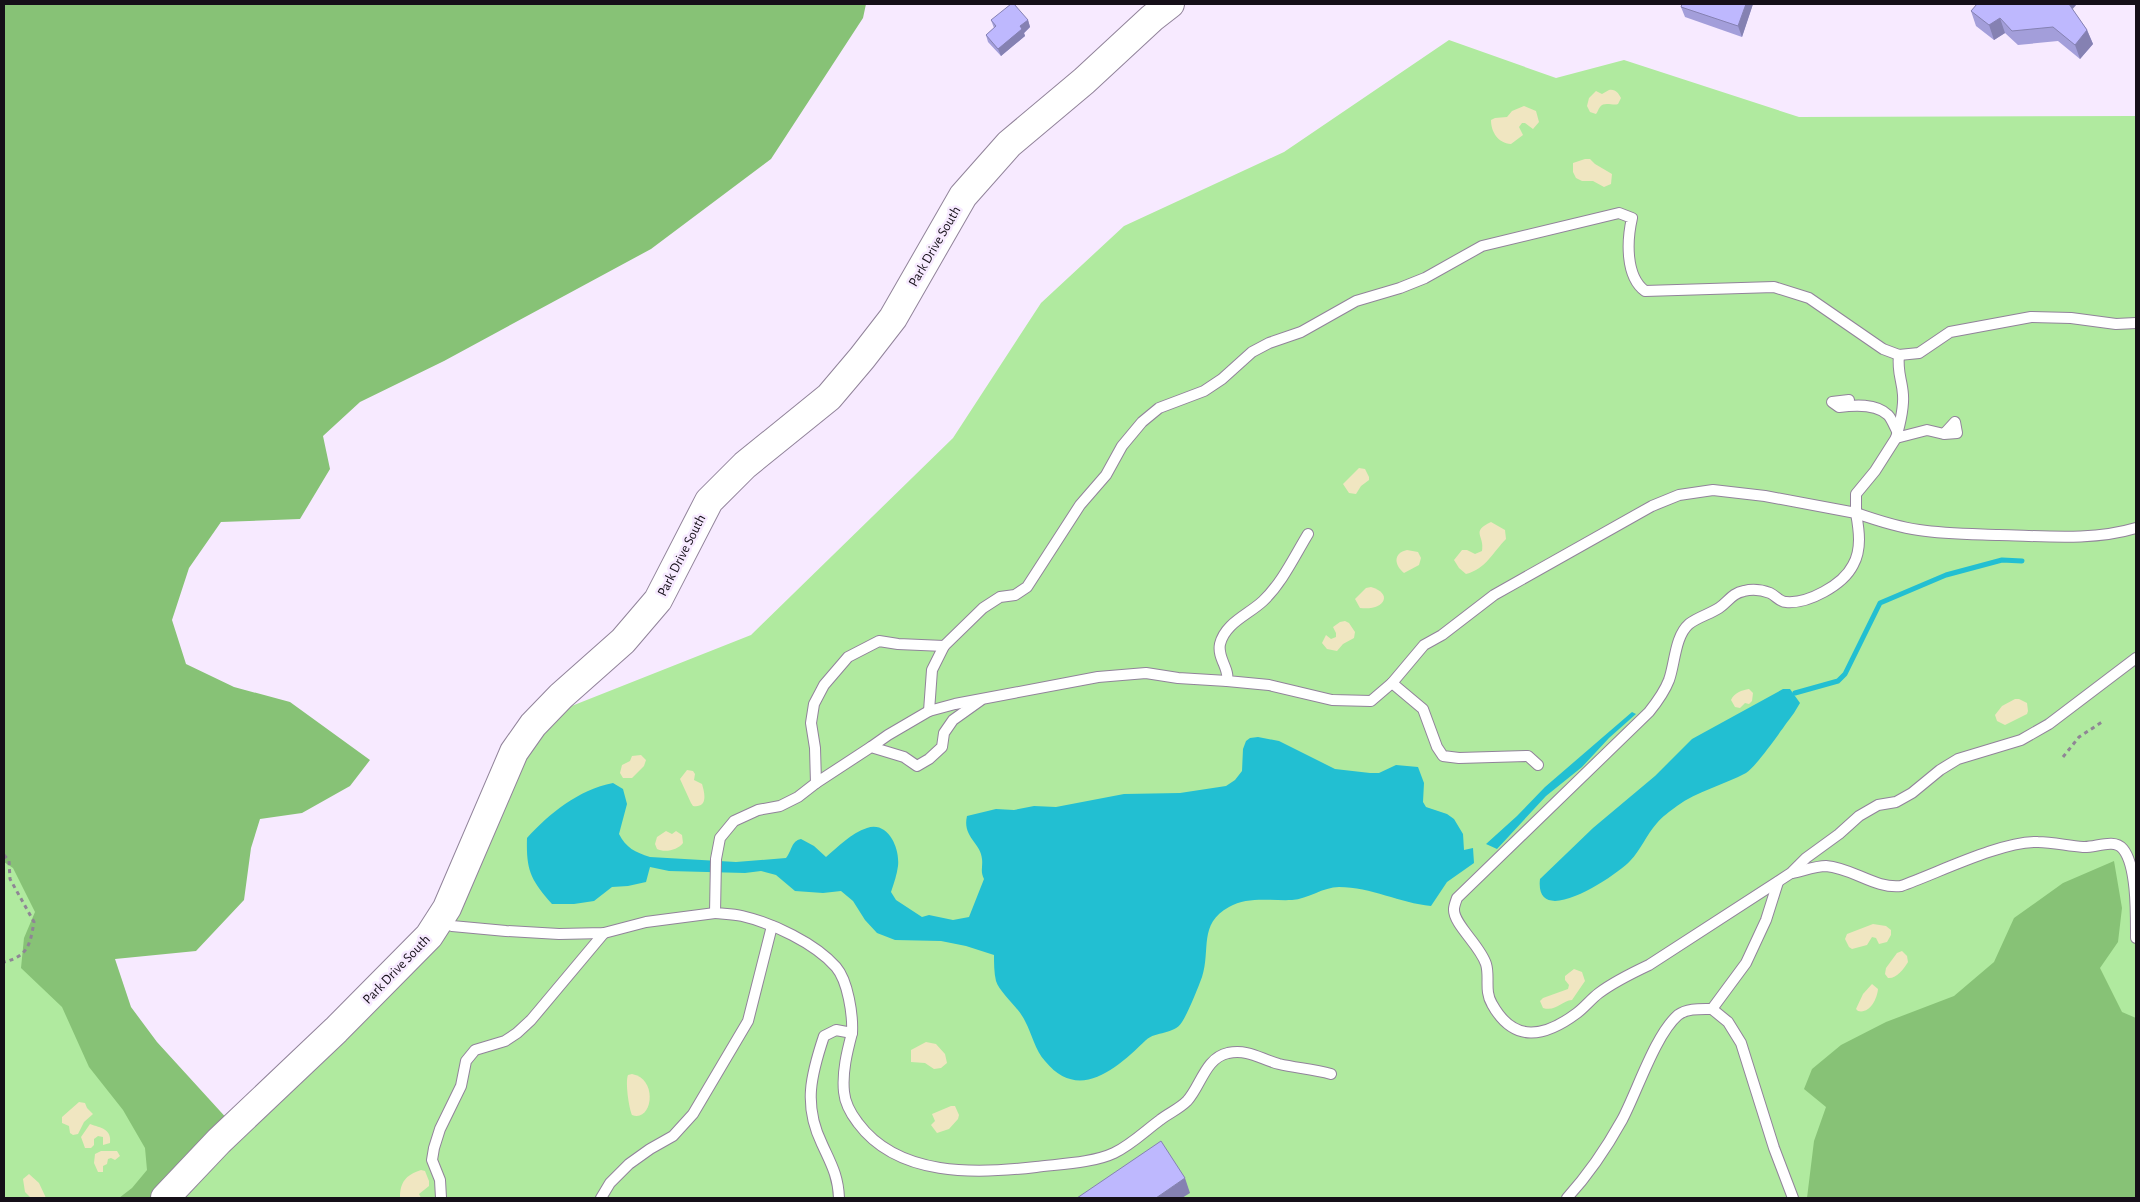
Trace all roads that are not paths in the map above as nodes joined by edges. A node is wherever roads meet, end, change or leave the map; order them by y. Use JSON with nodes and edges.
{"nodes":[{"id":1,"x":1170,"y":4,"type":"edge"},
{"id":2,"x":2136,"y":323,"type":"edge"},
{"id":3,"x":1899,"y":355,"type":"junction"},
{"id":4,"x":1848,"y":400,"type":"dead end"},
{"id":5,"x":1944,"y":434,"type":"dead end"},
{"id":6,"x":1897,"y":435,"type":"junction"},
{"id":7,"x":1856,"y":513,"type":"junction"},
{"id":8,"x":2136,"y":528,"type":"edge"},
{"id":9,"x":1308,"y":534,"type":"dead end"},
{"id":10,"x":944,"y":646,"type":"junction"},
{"id":11,"x":2136,"y":658,"type":"edge"},
{"id":12,"x":1227,"y":681,"type":"junction"},
{"id":13,"x":1392,"y":683,"type":"junction"},
{"id":14,"x":984,"y":698,"type":"junction"},
{"id":15,"x":929,"y":712,"type":"junction"},
{"id":16,"x":871,"y":747,"type":"junction"},
{"id":17,"x":1538,"y":765,"type":"dead end"},
{"id":18,"x":816,"y":783,"type":"junction"},
{"id":19,"x":1792,"y":873,"type":"junction"},
{"id":20,"x":1778,"y":882,"type":"junction"},
{"id":21,"x":715,"y":913,"type":"junction"},
{"id":22,"x":452,"y":926,"type":"dead end"},
{"id":23,"x":772,"y":926,"type":"junction"},
{"id":24,"x":604,"y":932,"type":"junction"},
{"id":25,"x":2136,"y":938,"type":"edge"},
{"id":26,"x":1712,"y":1009,"type":"junction"},
{"id":27,"x":852,"y":1033,"type":"junction"},
{"id":28,"x":1331,"y":1074,"type":"dead end"},
{"id":29,"x":165,"y":1198,"type":"edge"},
{"id":30,"x":441,"y":1198,"type":"edge"},
{"id":31,"x":601,"y":1198,"type":"edge"},
{"id":32,"x":839,"y":1198,"type":"edge"},
{"id":33,"x":1567,"y":1198,"type":"edge"},
{"id":34,"x":1793,"y":1198,"type":"edge"}],
"edges":[{"from":1,"to":29,"type":"street","name":"Park Drive South"},
{"from":2,"to":3,"type":"lane"},
{"from":3,"to":6,"type":"lane"},
{"from":3,"to":10,"type":"lane"},
{"from":4,"to":6,"type":"lane"},
{"from":5,"to":6,"type":"lane"},
{"from":6,"to":7,"type":"lane"},
{"from":7,"to":8,"type":"lane"},
{"from":7,"to":13,"type":"lane"},
{"from":7,"to":20,"type":"lane"},
{"from":9,"to":12,"type":"lane"},
{"from":10,"to":15,"type":"lane"},
{"from":10,"to":18,"type":"lane"},
{"from":11,"to":19,"type":"lane"},
{"from":12,"to":13,"type":"lane"},
{"from":12,"to":14,"type":"lane"},
{"from":13,"to":17,"type":"lane"},
{"from":14,"to":15,"type":"lane"},
{"from":14,"to":16,"type":"lane"},
{"from":15,"to":16,"type":"lane"},
{"from":16,"to":18,"type":"lane"},
{"from":18,"to":21,"type":"lane"},
{"from":19,"to":20,"type":"lane"},
{"from":19,"to":25,"type":"lane"},
{"from":20,"to":26,"type":"lane"},
{"from":21,"to":23,"type":"lane"},
{"from":21,"to":24,"type":"lane"},
{"from":22,"to":24,"type":"lane"},
{"from":23,"to":27,"type":"lane"},
{"from":23,"to":31,"type":"lane"},
{"from":24,"to":30,"type":"lane"},
{"from":26,"to":33,"type":"lane"},
{"from":26,"to":34,"type":"lane"},
{"from":27,"to":28,"type":"lane"},
{"from":27,"to":32,"type":"lane"}]}
